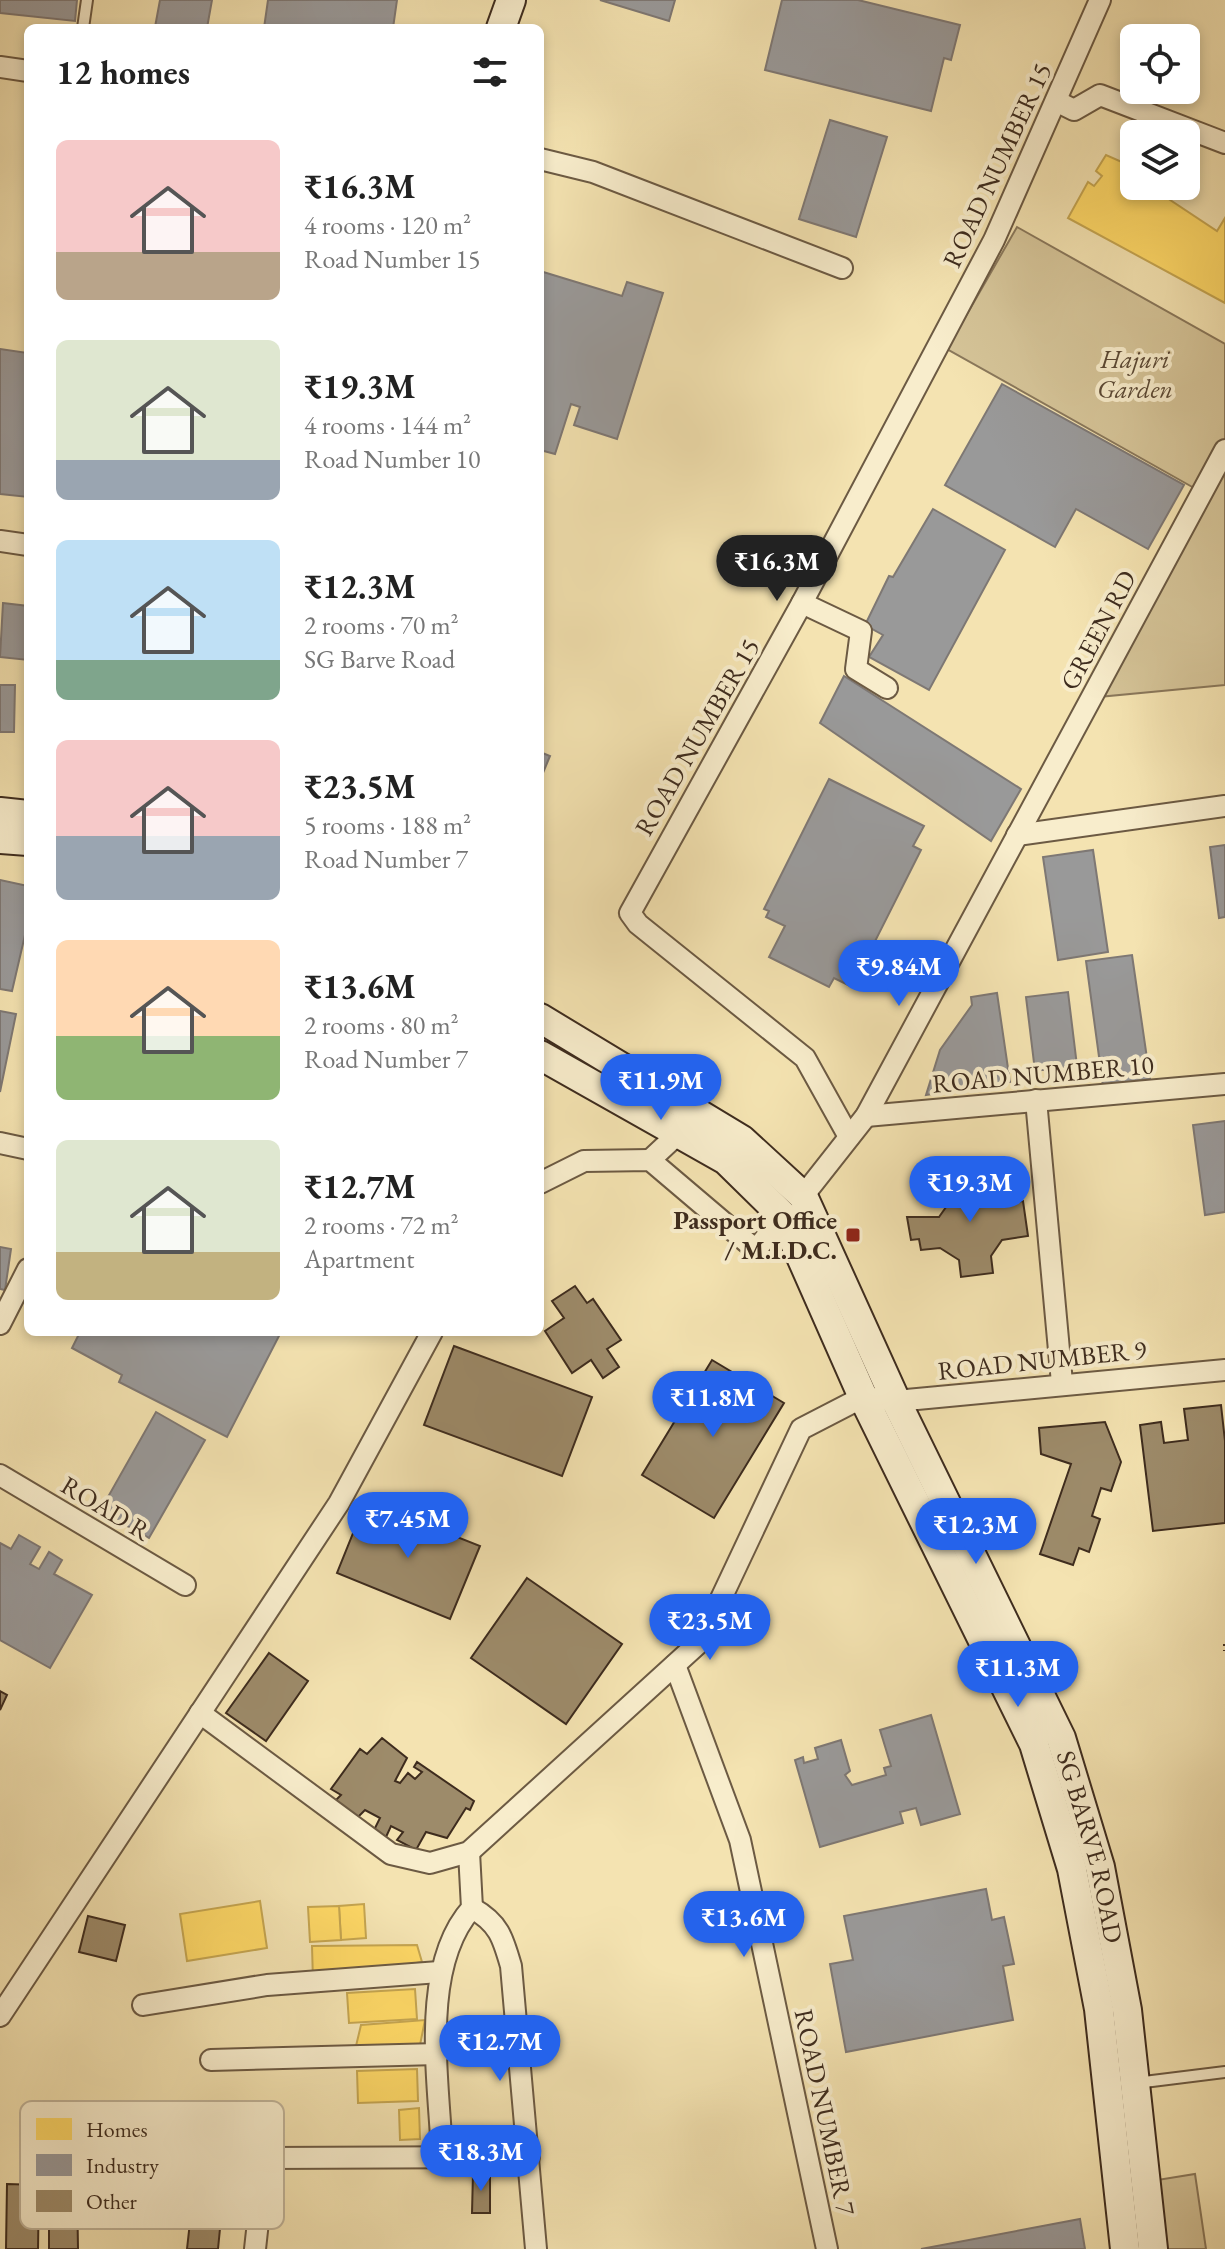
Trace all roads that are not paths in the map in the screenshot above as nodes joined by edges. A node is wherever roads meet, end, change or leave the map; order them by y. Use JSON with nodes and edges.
{"nodes":[{"id":1,"x":87,"y":0,"type":"edge"},
{"id":2,"x":511,"y":0,"type":"edge"},
{"id":3,"x":1100,"y":0,"type":"edge"},
{"id":4,"x":84,"y":24,"type":"edge"},
{"id":5,"x":502,"y":24,"type":"edge"},
{"id":6,"x":0,"y":67,"type":"edge"},
{"id":7,"x":24,"y":70,"type":"edge"},
{"id":8,"x":1056,"y":101,"type":"junction"},
{"id":9,"x":1225,"y":143,"type":"edge"},
{"id":10,"x":544,"y":160,"type":"edge"},
{"id":11,"x":842,"y":268,"type":"dead end"},
{"id":12,"x":1225,"y":450,"type":"edge"},
{"id":13,"x":0,"y":541,"type":"edge"},
{"id":14,"x":24,"y":544,"type":"edge"},
{"id":15,"x":802,"y":603,"type":"junction"},
{"id":16,"x":887,"y":688,"type":"dead end"},
{"id":17,"x":1225,"y":806,"type":"edge"},
{"id":18,"x":0,"y":812,"type":"edge"},
{"id":19,"x":24,"y":815,"type":"edge"},
{"id":20,"x":1017,"y":835,"type":"junction"},
{"id":21,"x":0,"y":839,"type":"edge"},
{"id":22,"x":24,"y":841,"type":"edge"},
{"id":23,"x":544,"y":1020,"type":"edge"},
{"id":24,"x":544,"y":1057,"type":"edge"},
{"id":25,"x":1225,"y":1084,"type":"edge"},
{"id":26,"x":1036,"y":1100,"type":"junction"},
{"id":27,"x":866,"y":1116,"type":"junction"},
{"id":28,"x":680,"y":1132,"type":"junction"},
{"id":29,"x":849,"y":1137,"type":"junction"},
{"id":30,"x":0,"y":1143,"type":"edge"},
{"id":31,"x":24,"y":1148,"type":"edge"},
{"id":32,"x":650,"y":1160,"type":"junction"},
{"id":33,"x":544,"y":1181,"type":"edge"},
{"id":34,"x":793,"y":1206,"type":"junction"},
{"id":35,"x":24,"y":1277,"type":"edge"},
{"id":36,"x":0,"y":1324,"type":"edge"},
{"id":37,"x":430,"y":1336,"type":"edge"},
{"id":38,"x":1225,"y":1370,"type":"edge"},
{"id":39,"x":1062,"y":1383,"type":"junction"},
{"id":40,"x":863,"y":1397,"type":"junction"},
{"id":41,"x":896,"y":1401,"type":"junction"},
{"id":42,"x":0,"y":1475,"type":"edge"},
{"id":43,"x":185,"y":1585,"type":"dead end"},
{"id":44,"x":675,"y":1665,"type":"junction"},
{"id":45,"x":200,"y":1713,"type":"junction"},
{"id":46,"x":469,"y":1852,"type":"junction"},
{"id":47,"x":472,"y":1908,"type":"junction"},
{"id":48,"x":439,"y":1972,"type":"junction"},
{"id":49,"x":143,"y":2005,"type":"dead end"},
{"id":50,"x":0,"y":2016,"type":"edge"},
{"id":51,"x":438,"y":2054,"type":"junction"},
{"id":52,"x":211,"y":2060,"type":"dead end"},
{"id":53,"x":1225,"y":2072,"type":"edge"},
{"id":54,"x":1135,"y":2083,"type":"junction"},
{"id":55,"x":442,"y":2155,"type":"junction"},
{"id":56,"x":529,"y":2157,"type":"junction"},
{"id":57,"x":284,"y":2158,"type":"edge"},
{"id":58,"x":257,"y":2229,"type":"edge"},
{"id":59,"x":255,"y":2249,"type":"edge"},
{"id":60,"x":536,"y":2249,"type":"edge"},
{"id":61,"x":827,"y":2249,"type":"edge"},
{"id":62,"x":1125,"y":2249,"type":"edge"},
{"id":63,"x":1153,"y":2249,"type":"edge"}],
"edges":[{"from":1,"to":4,"type":"lane"},
{"from":2,"to":5,"type":"main road"},
{"from":3,"to":8,"type":"street","name":"ROAD NUMBER 15"},
{"from":6,"to":7,"type":"street"},
{"from":8,"to":9,"type":"street"},
{"from":8,"to":15,"type":"street","name":"ROAD NUMBER 15"},
{"from":10,"to":11,"type":"street"},
{"from":12,"to":20,"type":"street","name":"GREEN RD"},
{"from":13,"to":14,"type":"street"},
{"from":15,"to":16,"type":"street"},
{"from":15,"to":29,"type":"street","name":"ROAD NUMBER 15"},
{"from":17,"to":20,"type":"street"},
{"from":18,"to":19,"type":"main road"},
{"from":20,"to":27,"type":"street","name":"GREEN RD"},
{"from":21,"to":22,"type":"main road"},
{"from":23,"to":34,"type":"main road","name":"SG BARVE ROAD"},
{"from":24,"to":28,"type":"main road","name":"SG BARVE ROAD"},
{"from":25,"to":26,"type":"street","name":"ROAD NUMBER 10"},
{"from":26,"to":27,"type":"street","name":"ROAD NUMBER 10"},
{"from":26,"to":39,"type":"street"},
{"from":27,"to":29,"type":"street","name":"GREEN RD"},
{"from":28,"to":32,"type":"street"},
{"from":28,"to":34,"type":"main road","name":"SG BARVE ROAD"},
{"from":29,"to":34,"type":"street","name":"GREEN RD"},
{"from":30,"to":31,"type":"street"},
{"from":32,"to":33,"type":"street"},
{"from":32,"to":34,"type":"street","name":"GREEN RD"},
{"from":34,"to":40,"type":"main road","name":"SG BARVE ROAD"},
{"from":34,"to":41,"type":"main road","name":"SG BARVE ROAD"},
{"from":35,"to":36,"type":"street"},
{"from":37,"to":45,"type":"street"},
{"from":38,"to":39,"type":"street","name":"ROAD NUMBER 9"},
{"from":39,"to":41,"type":"street","name":"ROAD NUMBER 9"},
{"from":40,"to":41,"type":"street","name":"ROAD NUMBER 9"},
{"from":40,"to":44,"type":"street"},
{"from":40,"to":62,"type":"main road","name":"SG BARVE ROAD"},
{"from":41,"to":54,"type":"main road","name":"SG BARVE ROAD"},
{"from":42,"to":43,"type":"street","name":"ROAD R"},
{"from":44,"to":46,"type":"street"},
{"from":44,"to":61,"type":"street","name":"ROAD NUMBER 7"},
{"from":45,"to":46,"type":"street"},
{"from":45,"to":50,"type":"street"},
{"from":46,"to":47,"type":"street"},
{"from":47,"to":48,"type":"street"},
{"from":47,"to":56,"type":"street"},
{"from":48,"to":49,"type":"street"},
{"from":48,"to":51,"type":"street"},
{"from":51,"to":52,"type":"street"},
{"from":51,"to":55,"type":"street"},
{"from":53,"to":54,"type":"lane"},
{"from":54,"to":63,"type":"main road","name":"SG BARVE ROAD"},
{"from":55,"to":56,"type":"street"},
{"from":55,"to":57,"type":"street"},
{"from":56,"to":60,"type":"street"},
{"from":58,"to":59,"type":"street"}]}
